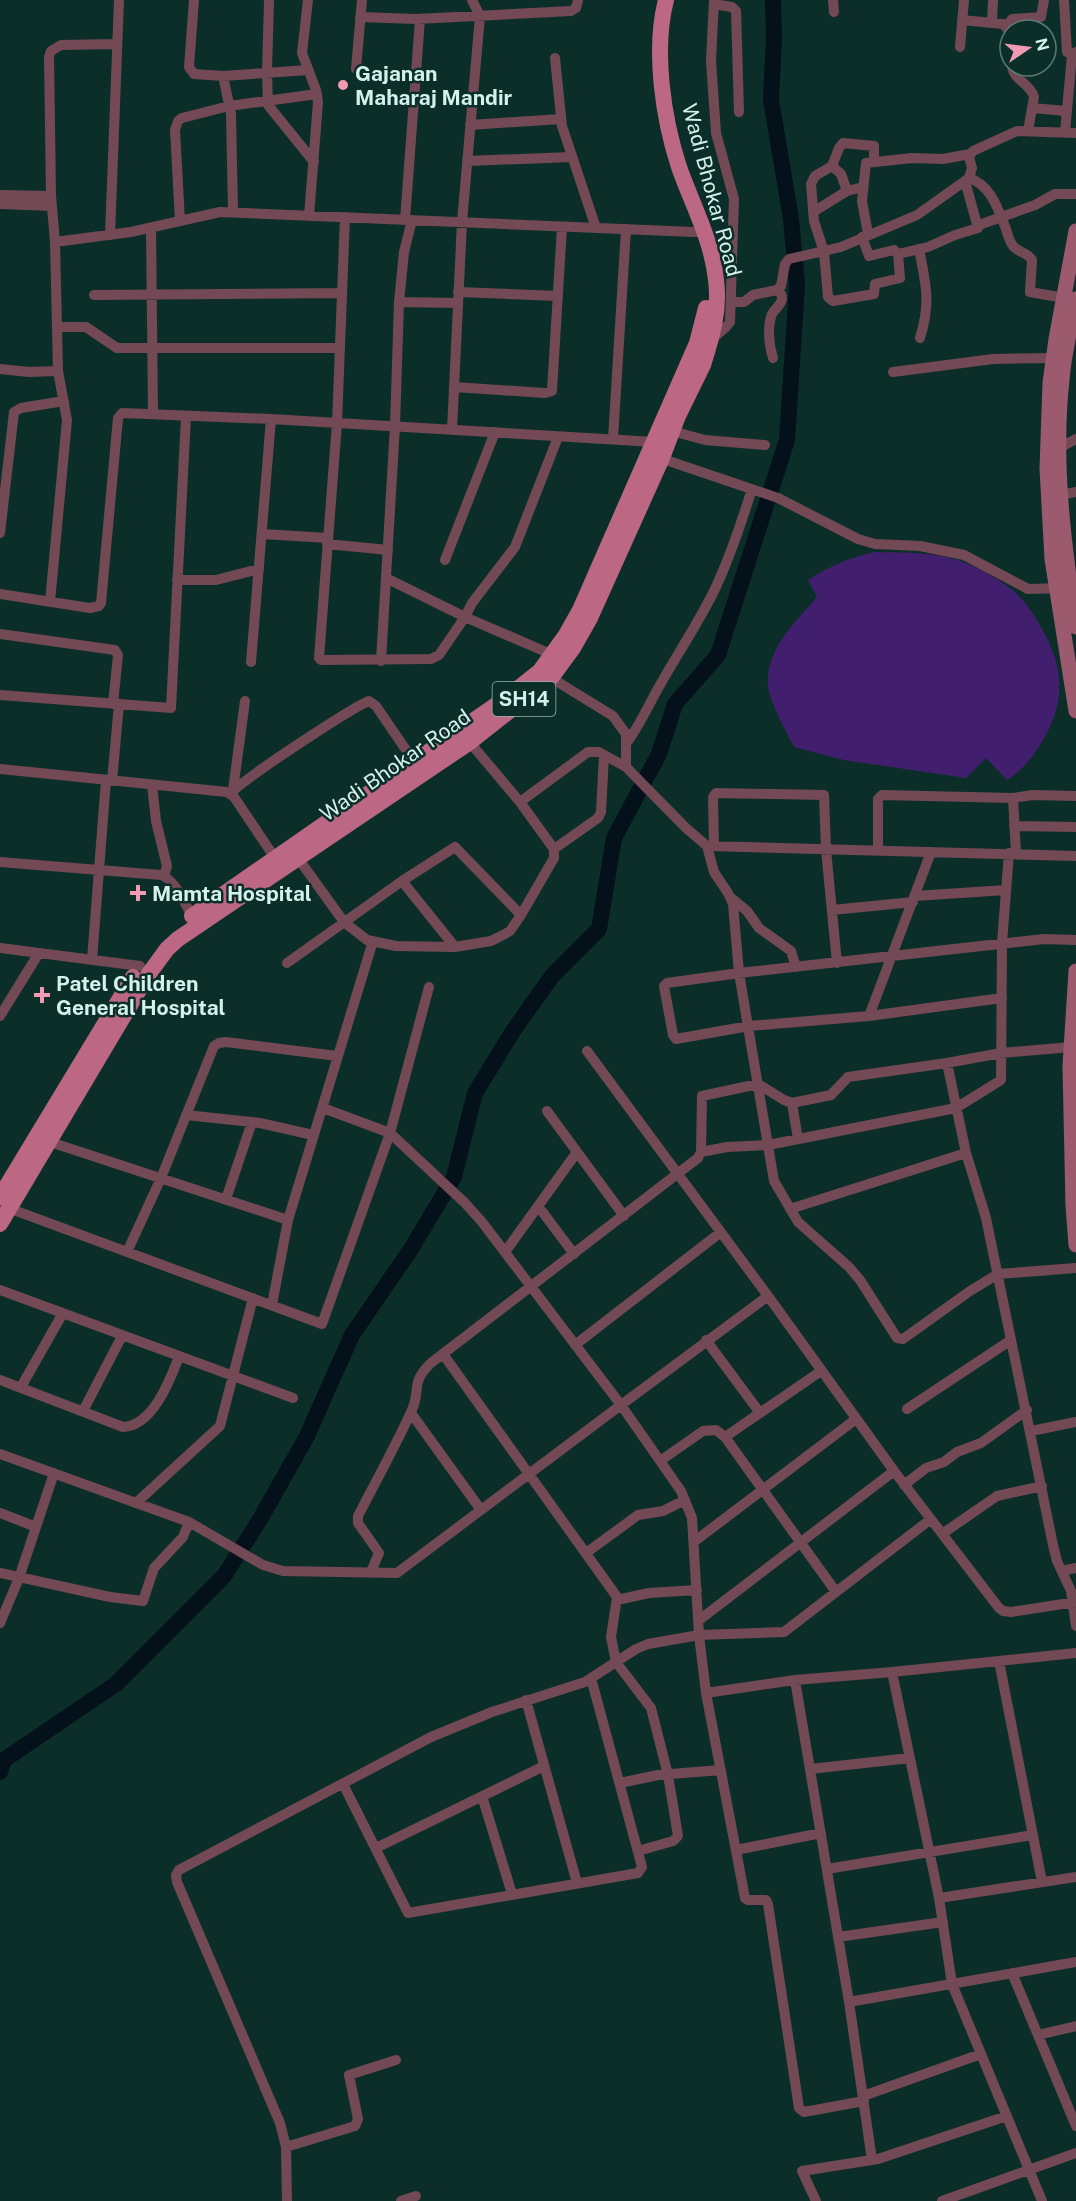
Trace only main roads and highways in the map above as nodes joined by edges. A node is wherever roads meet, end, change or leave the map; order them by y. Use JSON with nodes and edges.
{"nodes":[{"id":1,"x":654,"y":0,"type":"edge"},
{"id":2,"x":666,"y":0,"type":"edge"},
{"id":3,"x":699,"y":231,"type":"junction"},
{"id":4,"x":654,"y":452,"type":"junction"},
{"id":5,"x":545,"y":674,"type":"junction"},
{"id":6,"x":195,"y":921,"type":"junction"},
{"id":7,"x":42,"y":1139,"type":"junction"},
{"id":8,"x":3,"y":1204,"type":"edge"},
{"id":9,"x":0,"y":1224,"type":"edge"}],
"edges":[{"from":1,"to":3,"type":"main road","name":"Wadi Bhokar Road","number":"SH14"},
{"from":2,"to":3,"type":"main road","name":"Wadi Bhokar Road","number":"SH14"},
{"from":3,"to":4,"type":"main road","name":"Wadi Bhokar Road","number":"SH14"},
{"from":3,"to":4,"type":"main road","name":"Wadi Bhokar Road","number":"SH14"},
{"from":4,"to":5,"type":"main road","name":"Wadi Bhokar Road","number":"SH14"},
{"from":4,"to":5,"type":"main road","name":"Wadi Bhokar Road","number":"SH14"},
{"from":5,"to":6,"type":"main road","name":"Wadi Bhokar Road","number":"SH14"},
{"from":6,"to":7,"type":"main road","name":"Wadi Bhokar Road","number":"SH14"},
{"from":6,"to":7,"type":"main road","name":"Wadi Bhokar Road","number":"SH14"},
{"from":7,"to":8,"type":"main road","name":"Wadi Bhokar Road","number":"SH14"},
{"from":8,"to":9,"type":"main road","name":"Wadi Bhokar Road","number":"SH14"}]}
